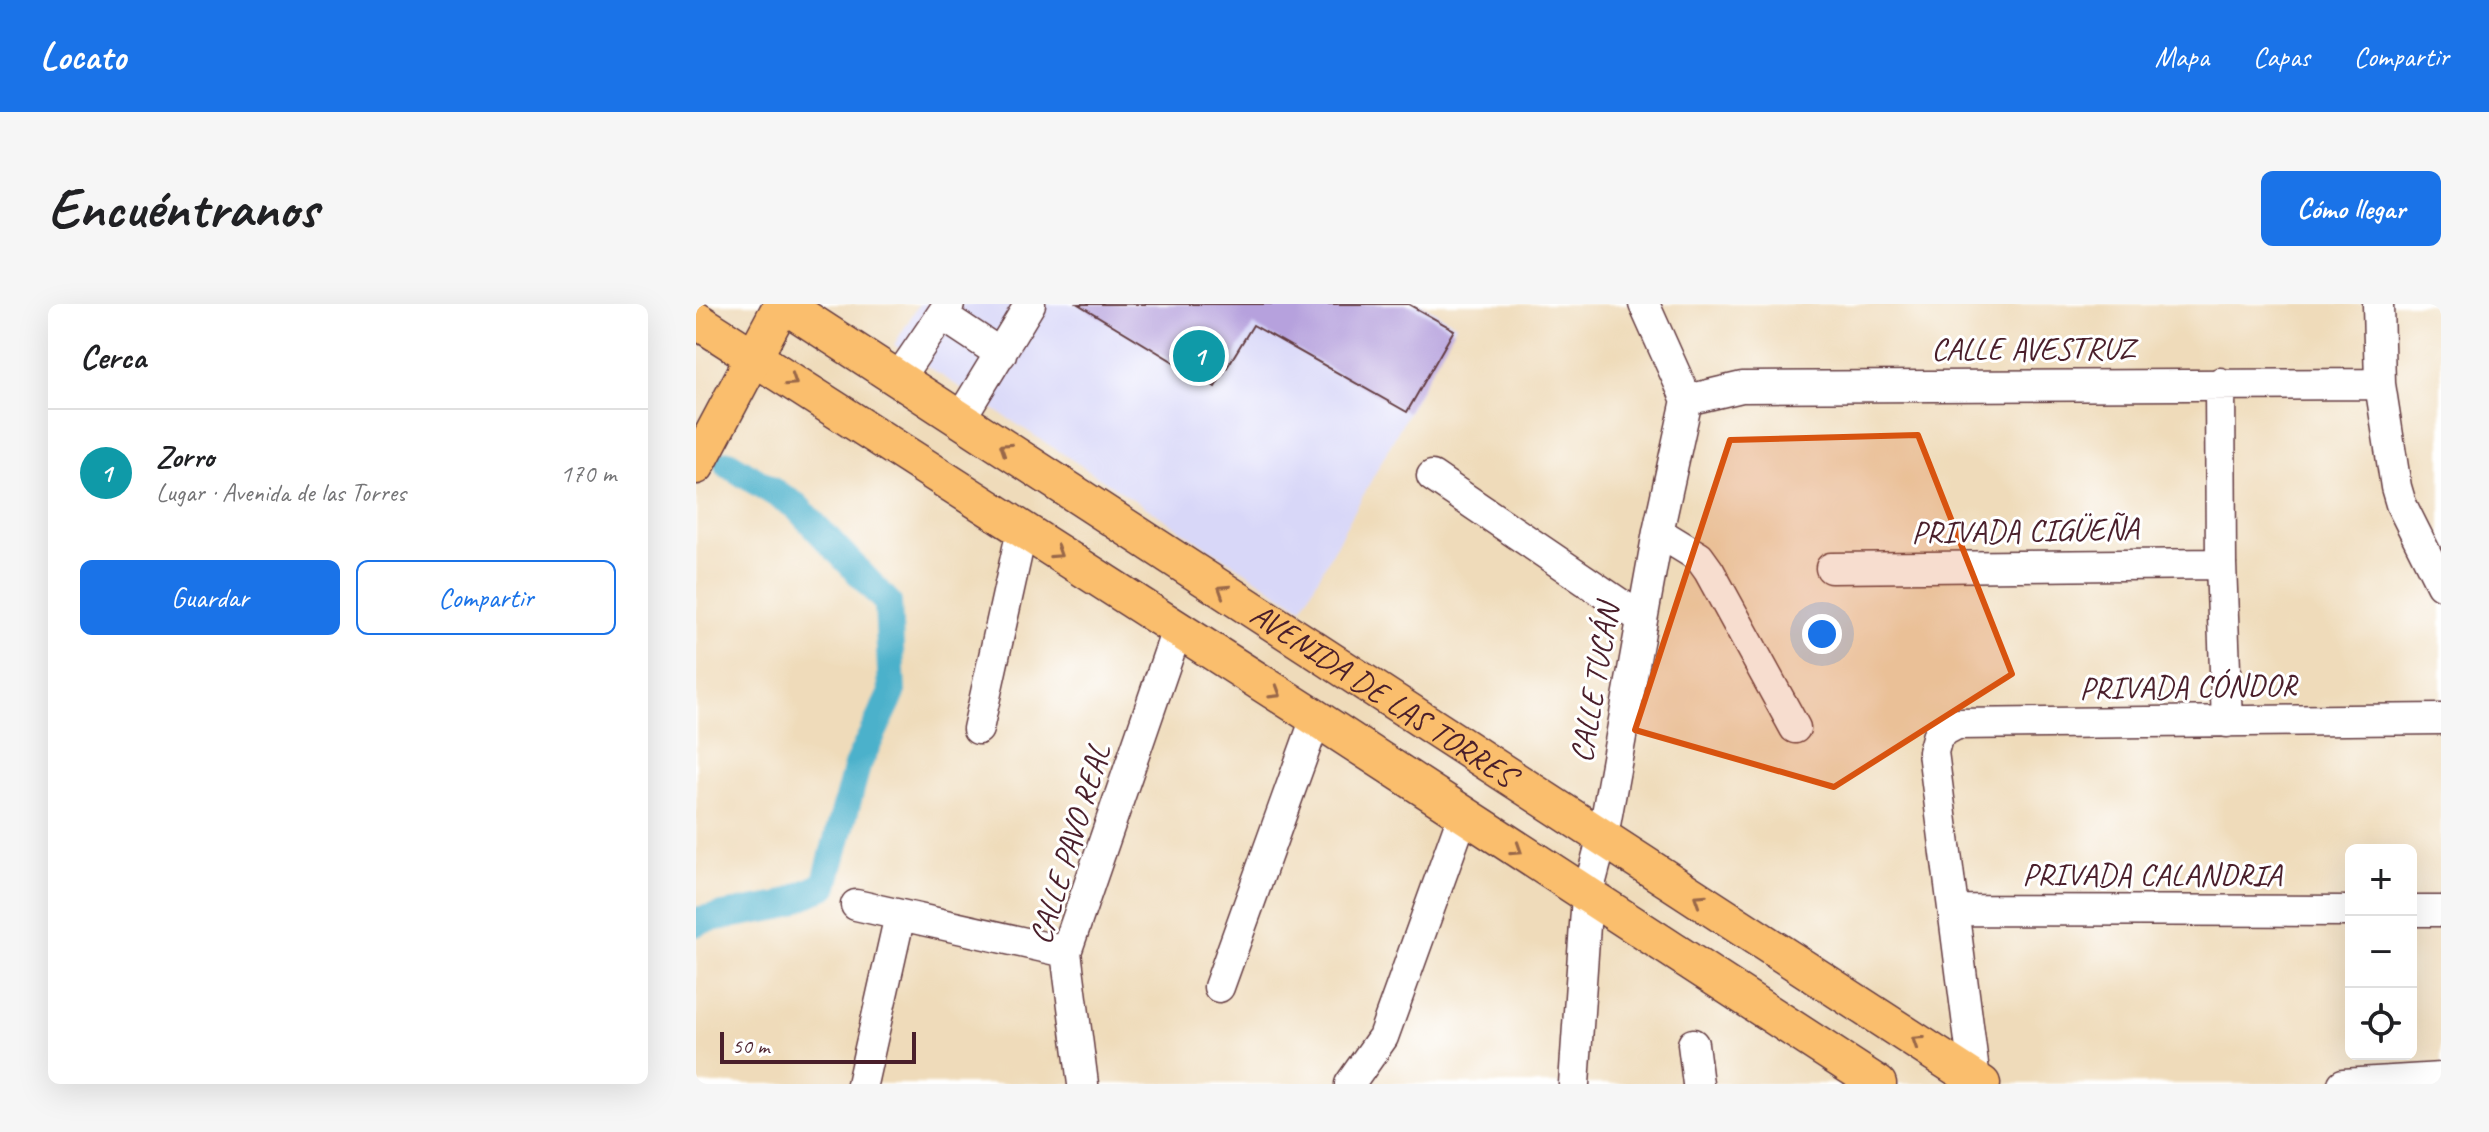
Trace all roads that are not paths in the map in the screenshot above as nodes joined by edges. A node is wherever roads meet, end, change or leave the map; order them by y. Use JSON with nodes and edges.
{"nodes":[{"id":1,"x":782,"y":304,"type":"edge"},
{"id":2,"x":1030,"y":304,"type":"edge"},
{"id":3,"x":1644,"y":304,"type":"edge"},
{"id":4,"x":2378,"y":304,"type":"edge"},
{"id":5,"x":945,"y":309,"type":"edge"},
{"id":6,"x":702,"y":321,"type":"edge"},
{"id":7,"x":1001,"y":354,"type":"junction"},
{"id":8,"x":754,"y":356,"type":"junction"},
{"id":9,"x":898,"y":379,"type":"junction"},
{"id":10,"x":2220,"y":383,"type":"junction"},
{"id":11,"x":2380,"y":384,"type":"junction"},
{"id":12,"x":1687,"y":400,"type":"junction"},
{"id":13,"x":960,"y":419,"type":"junction"},
{"id":14,"x":696,"y":466,"type":"edge"},
{"id":15,"x":1432,"y":476,"type":"dead end"},
{"id":16,"x":1022,"y":530,"type":"junction"},
{"id":17,"x":1658,"y":532,"type":"junction"},
{"id":18,"x":2221,"y":564,"type":"junction"},
{"id":19,"x":1831,"y":568,"type":"dead end"},
{"id":20,"x":2441,"y":584,"type":"edge"},
{"id":21,"x":1642,"y":619,"type":"junction"},
{"id":22,"x":1177,"y":630,"type":"junction"},
{"id":23,"x":1316,"y":718,"type":"junction"},
{"id":24,"x":2441,"y":719,"type":"edge"},
{"id":25,"x":2227,"y":722,"type":"junction"},
{"id":26,"x":1795,"y":728,"type":"dead end"},
{"id":27,"x":978,"y":729,"type":"dead end"},
{"id":28,"x":1463,"y":815,"type":"junction"},
{"id":29,"x":1603,"y":836,"type":"junction"},
{"id":30,"x":1587,"y":896,"type":"junction"},
{"id":31,"x":856,"y":905,"type":"dead end"},
{"id":32,"x":1954,"y":910,"type":"junction"},
{"id":33,"x":2345,"y":911,"type":"edge"},
{"id":34,"x":2417,"y":911,"type":"edge"},
{"id":35,"x":2441,"y":911,"type":"edge"},
{"id":36,"x":900,"y":915,"type":"junction"},
{"id":37,"x":1066,"y":952,"type":"junction"},
{"id":38,"x":1219,"y":987,"type":"dead end"},
{"id":39,"x":1693,"y":1044,"type":"dead end"},
{"id":40,"x":2441,"y":1078,"type":"edge"},
{"id":41,"x":1979,"y":1082,"type":"edge"},
{"id":42,"x":862,"y":1084,"type":"edge"},
{"id":43,"x":1083,"y":1084,"type":"edge"},
{"id":44,"x":1350,"y":1084,"type":"edge"},
{"id":45,"x":1574,"y":1084,"type":"edge"},
{"id":46,"x":1698,"y":1084,"type":"edge"},
{"id":47,"x":1878,"y":1084,"type":"edge"},
{"id":48,"x":2343,"y":1084,"type":"edge"}],
"edges":[{"from":1,"to":8,"type":"main road"},
{"from":1,"to":9,"type":"main road","name":"AVENIDA DE LAS TORRES"},
{"from":2,"to":7,"type":"street"},
{"from":3,"to":12,"type":"street"},
{"from":4,"to":11,"type":"street"},
{"from":5,"to":7,"type":"street"},
{"from":5,"to":9,"type":"street"},
{"from":6,"to":8,"type":"main road","name":"AVENIDA DE LAS TORRES"},
{"from":7,"to":13,"type":"street"},
{"from":8,"to":14,"type":"main road"},
{"from":8,"to":16,"type":"main road","name":"AVENIDA DE LAS TORRES","one_way":true},
{"from":9,"to":13,"type":"main road","name":"AVENIDA DE LAS TORRES"},
{"from":10,"to":11,"type":"street","name":"CALLE AVESTRUZ"},
{"from":10,"to":12,"type":"street","name":"CALLE AVESTRUZ"},
{"from":10,"to":18,"type":"street"},
{"from":11,"to":20,"type":"street"},
{"from":12,"to":17,"type":"street","name":"CALLE TUCÁN"},
{"from":29,"to":13,"type":"main road","name":"AVENIDA DE LAS TORRES","one_way":true},
{"from":15,"to":21,"type":"street"},
{"from":16,"to":22,"type":"main road","name":"AVENIDA DE LAS TORRES","one_way":true},
{"from":16,"to":27,"type":"street"},
{"from":17,"to":21,"type":"street","name":"CALLE TUCÁN"},
{"from":17,"to":26,"type":"street"},
{"from":18,"to":19,"type":"street","name":"PRIVADA CIGÜEÑA"},
{"from":18,"to":25,"type":"street"},
{"from":21,"to":29,"type":"street","name":"CALLE TUCÁN"},
{"from":22,"to":23,"type":"main road","name":"AVENIDA DE LAS TORRES","one_way":true},
{"from":22,"to":37,"type":"street","name":"CALLE PAVO REAL"},
{"from":23,"to":28,"type":"main road","name":"AVENIDA DE LAS TORRES"},
{"from":23,"to":38,"type":"street"},
{"from":24,"to":25,"type":"street","name":"PRIVADA CÓNDOR"},
{"from":25,"to":32,"type":"street","name":"PRIVADA CÓNDOR"},
{"from":28,"to":30,"type":"main road","name":"AVENIDA DE LAS TORRES","one_way":true},
{"from":28,"to":44,"type":"street"},
{"from":29,"to":30,"type":"street","name":"CALLE TUCÁN"},
{"from":41,"to":29,"type":"main road","name":"AVENIDA DE LAS TORRES","one_way":true},
{"from":30,"to":45,"type":"street","name":"CALLE TUCÁN"},
{"from":30,"to":47,"type":"main road","name":"AVENIDA DE LAS TORRES"},
{"from":31,"to":36,"type":"street"},
{"from":32,"to":33,"type":"street","name":"PRIVADA CALANDRIA"},
{"from":32,"to":41,"type":"street"},
{"from":34,"to":35,"type":"street"},
{"from":36,"to":37,"type":"street"},
{"from":36,"to":42,"type":"street"},
{"from":37,"to":43,"type":"street","name":"CALLE PAVO REAL"},
{"from":39,"to":46,"type":"street"},
{"from":40,"to":48,"type":"street"}]}
